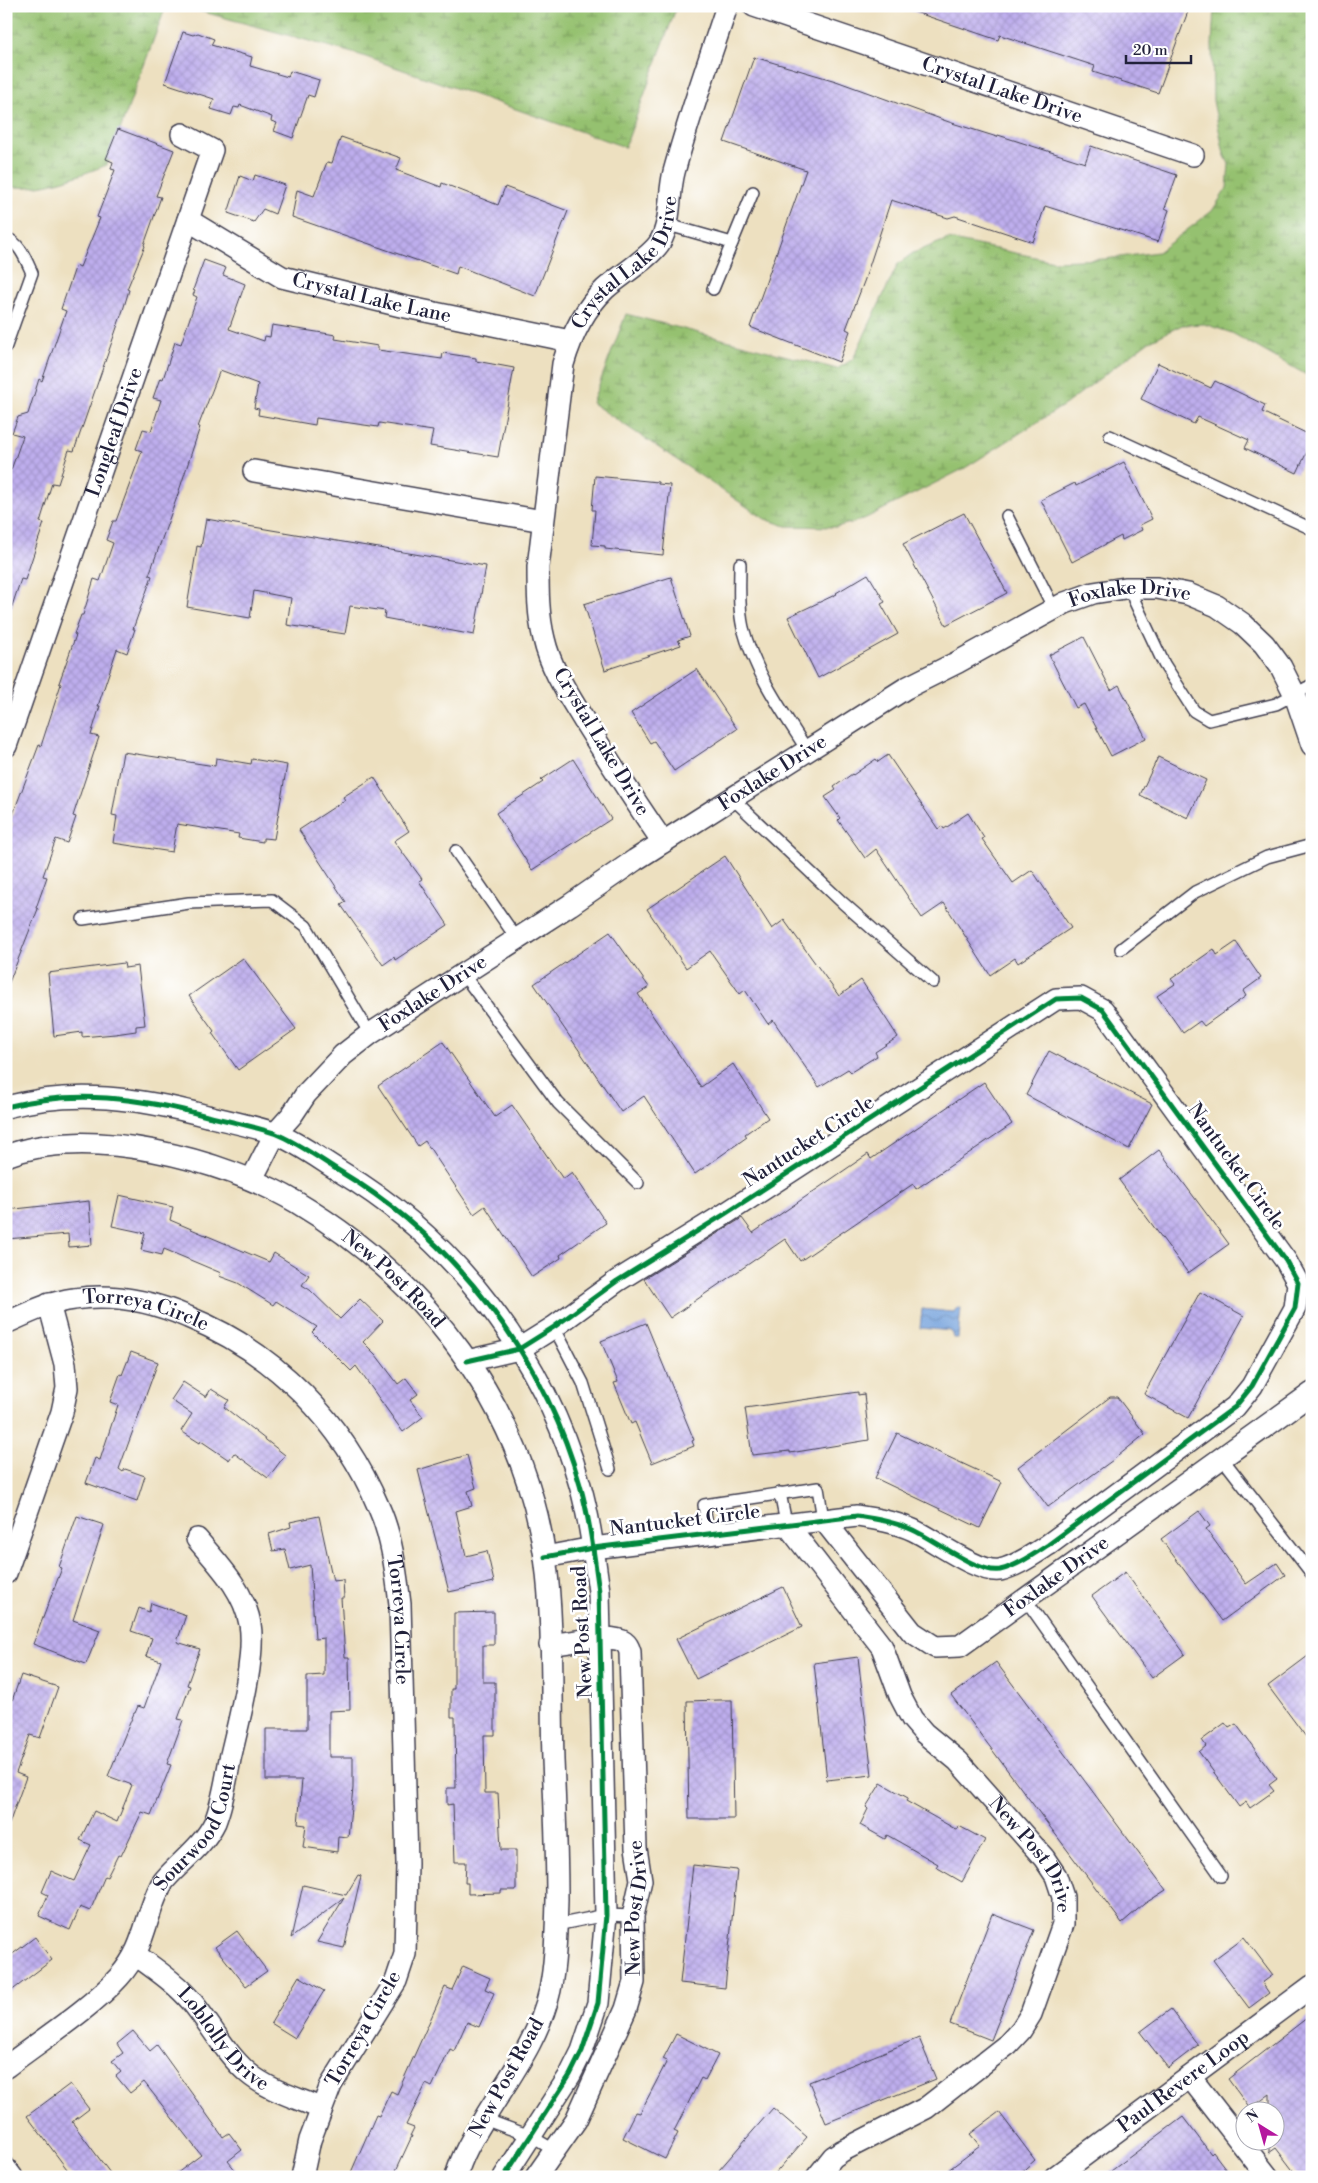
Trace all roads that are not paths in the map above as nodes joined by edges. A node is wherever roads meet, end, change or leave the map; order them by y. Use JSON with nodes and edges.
{"nodes":[{"id":1,"x":727,"y":6,"type":"edge"},
{"id":2,"x":754,"y":6,"type":"edge"},
{"id":3,"x":182,"y":134,"type":"dead end"},
{"id":4,"x":1193,"y":155,"type":"dead end"},
{"id":5,"x":753,"y":192,"type":"dead end"},
{"id":6,"x":188,"y":220,"type":"junction"},
{"id":7,"x":665,"y":224,"type":"junction"},
{"id":8,"x":6,"y":238,"type":"edge"},
{"id":9,"x":732,"y":243,"type":"junction"},
{"id":10,"x":714,"y":289,"type":"dead end"},
{"id":11,"x":570,"y":341,"type":"junction"},
{"id":12,"x":6,"y":346,"type":"edge"},
{"id":13,"x":1110,"y":436,"type":"dead end"},
{"id":14,"x":254,"y":471,"type":"dead end"},
{"id":15,"x":1007,"y":516,"type":"dead end"},
{"id":16,"x":543,"y":520,"type":"junction"},
{"id":17,"x":1312,"y":529,"type":"edge"},
{"id":18,"x":740,"y":564,"type":"dead end"},
{"id":19,"x":1131,"y":588,"type":"junction"},
{"id":20,"x":1054,"y":609,"type":"junction"},
{"id":21,"x":1303,"y":690,"type":"edge"},
{"id":22,"x":1312,"y":745,"type":"edge"},
{"id":23,"x":6,"y":746,"type":"edge"},
{"id":24,"x":807,"y":750,"type":"junction"},
{"id":25,"x":733,"y":799,"type":"junction"},
{"id":26,"x":663,"y":842,"type":"junction"},
{"id":27,"x":1312,"y":845,"type":"edge"},
{"id":28,"x":456,"y":851,"type":"dead end"},
{"id":29,"x":84,"y":919,"type":"dead end"},
{"id":30,"x":517,"y":940,"type":"junction"},
{"id":31,"x":1121,"y":949,"type":"dead end"},
{"id":32,"x":463,"y":974,"type":"junction"},
{"id":33,"x":933,"y":982,"type":"dead end"},
{"id":34,"x":370,"y":1034,"type":"junction"},
{"id":35,"x":6,"y":1107,"type":"edge"},
{"id":36,"x":275,"y":1134,"type":"junction"},
{"id":37,"x":6,"y":1156,"type":"edge"},
{"id":38,"x":252,"y":1179,"type":"junction"},
{"id":39,"x":638,"y":1183,"type":"dead end"},
{"id":40,"x":49,"y":1304,"type":"junction"},
{"id":41,"x":6,"y":1323,"type":"edge"},
{"id":42,"x":554,"y":1327,"type":"junction"},
{"id":43,"x":520,"y":1348,"type":"junction"},
{"id":44,"x":467,"y":1361,"type":"junction"},
{"id":45,"x":1312,"y":1392,"type":"edge"},
{"id":46,"x":1222,"y":1458,"type":"junction"},
{"id":47,"x":610,"y":1469,"type":"dead end"},
{"id":48,"x":780,"y":1494,"type":"junction"},
{"id":49,"x":824,"y":1519,"type":"junction"},
{"id":50,"x":786,"y":1524,"type":"junction"},
{"id":51,"x":708,"y":1534,"type":"junction"},
{"id":52,"x":197,"y":1539,"type":"dead end"},
{"id":53,"x":593,"y":1548,"type":"junction"},
{"id":54,"x":544,"y":1557,"type":"junction"},
{"id":55,"x":6,"y":1573,"type":"edge"},
{"id":56,"x":1312,"y":1574,"type":"edge"},
{"id":57,"x":1026,"y":1600,"type":"junction"},
{"id":58,"x":601,"y":1639,"type":"junction"},
{"id":59,"x":550,"y":1644,"type":"junction"},
{"id":60,"x":1221,"y":1876,"type":"dead end"},
{"id":61,"x":606,"y":1915,"type":"junction"},
{"id":62,"x":633,"y":1916,"type":"junction"},
{"id":63,"x":556,"y":1925,"type":"junction"},
{"id":64,"x":136,"y":1956,"type":"junction"},
{"id":65,"x":1312,"y":1986,"type":"edge"},
{"id":66,"x":6,"y":2067,"type":"edge"},
{"id":67,"x":1190,"y":2076,"type":"junction"},
{"id":68,"x":320,"y":2108,"type":"junction"},
{"id":69,"x":484,"y":2119,"type":"junction"},
{"id":70,"x":530,"y":2136,"type":"junction"},
{"id":71,"x":554,"y":2150,"type":"junction"},
{"id":72,"x":6,"y":2169,"type":"edge"},
{"id":73,"x":12,"y":2177,"type":"edge"},
{"id":74,"x":302,"y":2177,"type":"edge"},
{"id":75,"x":456,"y":2177,"type":"edge"},
{"id":76,"x":504,"y":2177,"type":"edge"},
{"id":77,"x":536,"y":2177,"type":"edge"},
{"id":78,"x":817,"y":2177,"type":"edge"},
{"id":79,"x":1055,"y":2177,"type":"edge"},
{"id":80,"x":1268,"y":2177,"type":"edge"}],
"edges":[{"from":1,"to":7,"type":"street","name":"Crystal Lake Drive"},
{"from":2,"to":4,"type":"street","name":"Crystal Lake Drive"},
{"from":3,"to":6,"type":"street","name":"Longleaf Drive"},
{"from":5,"to":9,"type":"lane"},
{"from":6,"to":11,"type":"street","name":"Crystal Lake Lane"},
{"from":6,"to":23,"type":"street","name":"Longleaf Drive"},
{"from":7,"to":9,"type":"lane"},
{"from":7,"to":11,"type":"street","name":"Crystal Lake Drive"},
{"from":8,"to":12,"type":"lane"},
{"from":9,"to":10,"type":"lane"},
{"from":11,"to":16,"type":"street","name":"Crystal Lake Drive"},
{"from":13,"to":17,"type":"lane"},
{"from":14,"to":16,"type":"street"},
{"from":15,"to":20,"type":"lane"},
{"from":16,"to":26,"type":"street","name":"Crystal Lake Drive"},
{"from":18,"to":24,"type":"lane"},
{"from":19,"to":20,"type":"street","name":"Foxlake Drive"},
{"from":19,"to":21,"type":"street","name":"Foxlake Drive"},
{"from":19,"to":21,"type":"lane"},
{"from":20,"to":24,"type":"street","name":"Foxlake Drive"},
{"from":21,"to":22,"type":"street","name":"Foxlake Drive"},
{"from":24,"to":25,"type":"street","name":"Foxlake Drive"},
{"from":25,"to":26,"type":"street","name":"Foxlake Drive"},
{"from":25,"to":33,"type":"lane"},
{"from":26,"to":30,"type":"street","name":"Foxlake Drive"},
{"from":27,"to":31,"type":"lane"},
{"from":28,"to":30,"type":"lane"},
{"from":29,"to":34,"type":"lane"},
{"from":30,"to":32,"type":"street","name":"Foxlake Drive"},
{"from":32,"to":34,"type":"street","name":"Foxlake Drive"},
{"from":32,"to":39,"type":"lane"},
{"from":34,"to":36,"type":"street","name":"Foxlake Drive"},
{"from":35,"to":36,"type":"street","name":"New Post Road"},
{"from":36,"to":38,"type":"street","name":"Foxlake Drive"},
{"from":36,"to":43,"type":"street","name":"New Post Road"},
{"from":37,"to":38,"type":"street","name":"New Post Road"},
{"from":38,"to":44,"type":"street","name":"New Post Road"},
{"from":40,"to":41,"type":"street","name":"Torreya Circle"},
{"from":40,"to":55,"type":"street"},
{"from":40,"to":68,"type":"street","name":"Torreya Circle"},
{"from":42,"to":43,"type":"street","name":"Nantucket Circle"},
{"from":42,"to":47,"type":"lane"},
{"from":42,"to":49,"type":"street","name":"Nantucket Circle"},
{"from":43,"to":44,"type":"street","name":"Nantucket Circle"},
{"from":43,"to":53,"type":"street","name":"New Post Road"},
{"from":44,"to":54,"type":"street","name":"New Post Road"},
{"from":45,"to":46,"type":"street","name":"Foxlake Drive"},
{"from":46,"to":56,"type":"lane"},
{"from":46,"to":57,"type":"street","name":"Foxlake Drive"},
{"from":48,"to":49,"type":"lane"},
{"from":48,"to":50,"type":"lane"},
{"from":48,"to":51,"type":"lane"},
{"from":49,"to":50,"type":"street","name":"Nantucket Circle"},
{"from":49,"to":57,"type":"street","name":"Foxlake Drive"},
{"from":50,"to":51,"type":"street","name":"Nantucket Circle"},
{"from":50,"to":78,"type":"street","name":"New Post Drive"},
{"from":51,"to":53,"type":"street","name":"Nantucket Circle"},
{"from":52,"to":64,"type":"street","name":"Sourwood Court"},
{"from":53,"to":54,"type":"street","name":"Nantucket Circle"},
{"from":53,"to":58,"type":"street","name":"New Post Road"},
{"from":54,"to":59,"type":"street","name":"New Post Road"},
{"from":57,"to":60,"type":"lane"},
{"from":58,"to":59,"type":"street"},
{"from":58,"to":61,"type":"street","name":"New Post Road"},
{"from":58,"to":62,"type":"street","name":"New Post Drive"},
{"from":59,"to":63,"type":"street","name":"New Post Road"},
{"from":61,"to":62,"type":"lane"},
{"from":61,"to":63,"type":"lane"},
{"from":61,"to":70,"type":"street","name":"New Post Road"},
{"from":62,"to":71,"type":"street","name":"New Post Drive"},
{"from":63,"to":69,"type":"street","name":"New Post Road"},
{"from":64,"to":66,"type":"street","name":"Sourwood Court"},
{"from":64,"to":68,"type":"street","name":"Loblolly Drive"},
{"from":65,"to":67,"type":"street","name":"Paul Revere Loop"},
{"from":67,"to":79,"type":"street","name":"Paul Revere Loop"},
{"from":67,"to":80,"type":"street"},
{"from":68,"to":74,"type":"street","name":"Torreya Circle"},
{"from":69,"to":70,"type":"lane"},
{"from":69,"to":75,"type":"street","name":"New Post Road"},
{"from":70,"to":71,"type":"lane"},
{"from":70,"to":76,"type":"street","name":"New Post Road"},
{"from":71,"to":77,"type":"street","name":"New Post Drive"},
{"from":72,"to":73,"type":"street"}]}
